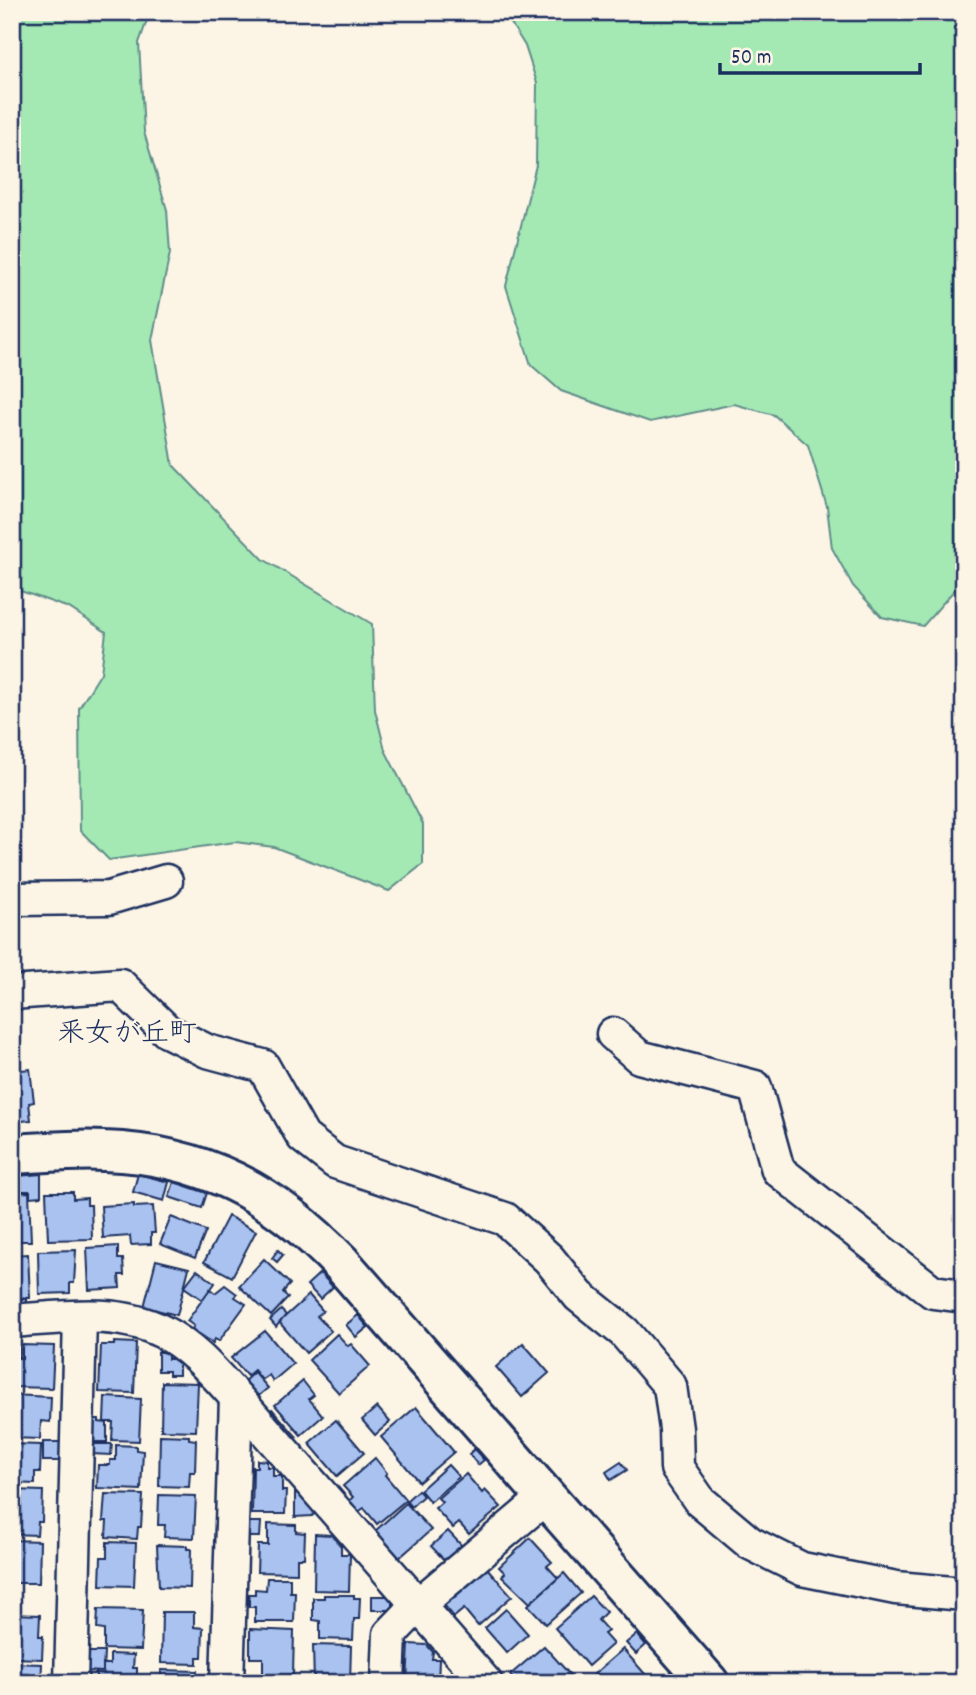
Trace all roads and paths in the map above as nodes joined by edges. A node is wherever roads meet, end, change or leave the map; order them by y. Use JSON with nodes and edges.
{"nodes":[{"id":1,"x":166,"y":881,"type":"dead end"},
{"id":2,"x":12,"y":899,"type":"edge"},
{"id":3,"x":12,"y":993,"type":"edge"},
{"id":4,"x":612,"y":1034,"type":"dead end"},
{"id":5,"x":12,"y":1154,"type":"edge"},
{"id":6,"x":964,"y":1296,"type":"edge"},
{"id":7,"x":80,"y":1317,"type":"junction"},
{"id":8,"x":12,"y":1321,"type":"edge"},
{"id":9,"x":236,"y":1397,"type":"junction"},
{"id":10,"x":546,"y":1497,"type":"junction"},
{"id":11,"x":964,"y":1594,"type":"edge"},
{"id":12,"x":418,"y":1605,"type":"junction"},
{"id":13,"x":71,"y":1683,"type":"edge"},
{"id":14,"x":227,"y":1683,"type":"edge"},
{"id":15,"x":388,"y":1683,"type":"edge"},
{"id":16,"x":486,"y":1683,"type":"edge"},
{"id":17,"x":709,"y":1683,"type":"edge"}],
"edges":[{"from":1,"to":2,"type":"street"},
{"from":3,"to":11,"type":"street"},
{"from":4,"to":6,"type":"street"},
{"from":5,"to":10,"type":"street"},
{"from":7,"to":8,"type":"street"},
{"from":7,"to":9,"type":"street"},
{"from":7,"to":13,"type":"street"},
{"from":9,"to":12,"type":"street"},
{"from":9,"to":14,"type":"street"},
{"from":10,"to":12,"type":"street"},
{"from":10,"to":17,"type":"street"},
{"from":12,"to":15,"type":"street"},
{"from":12,"to":16,"type":"street"}]}
